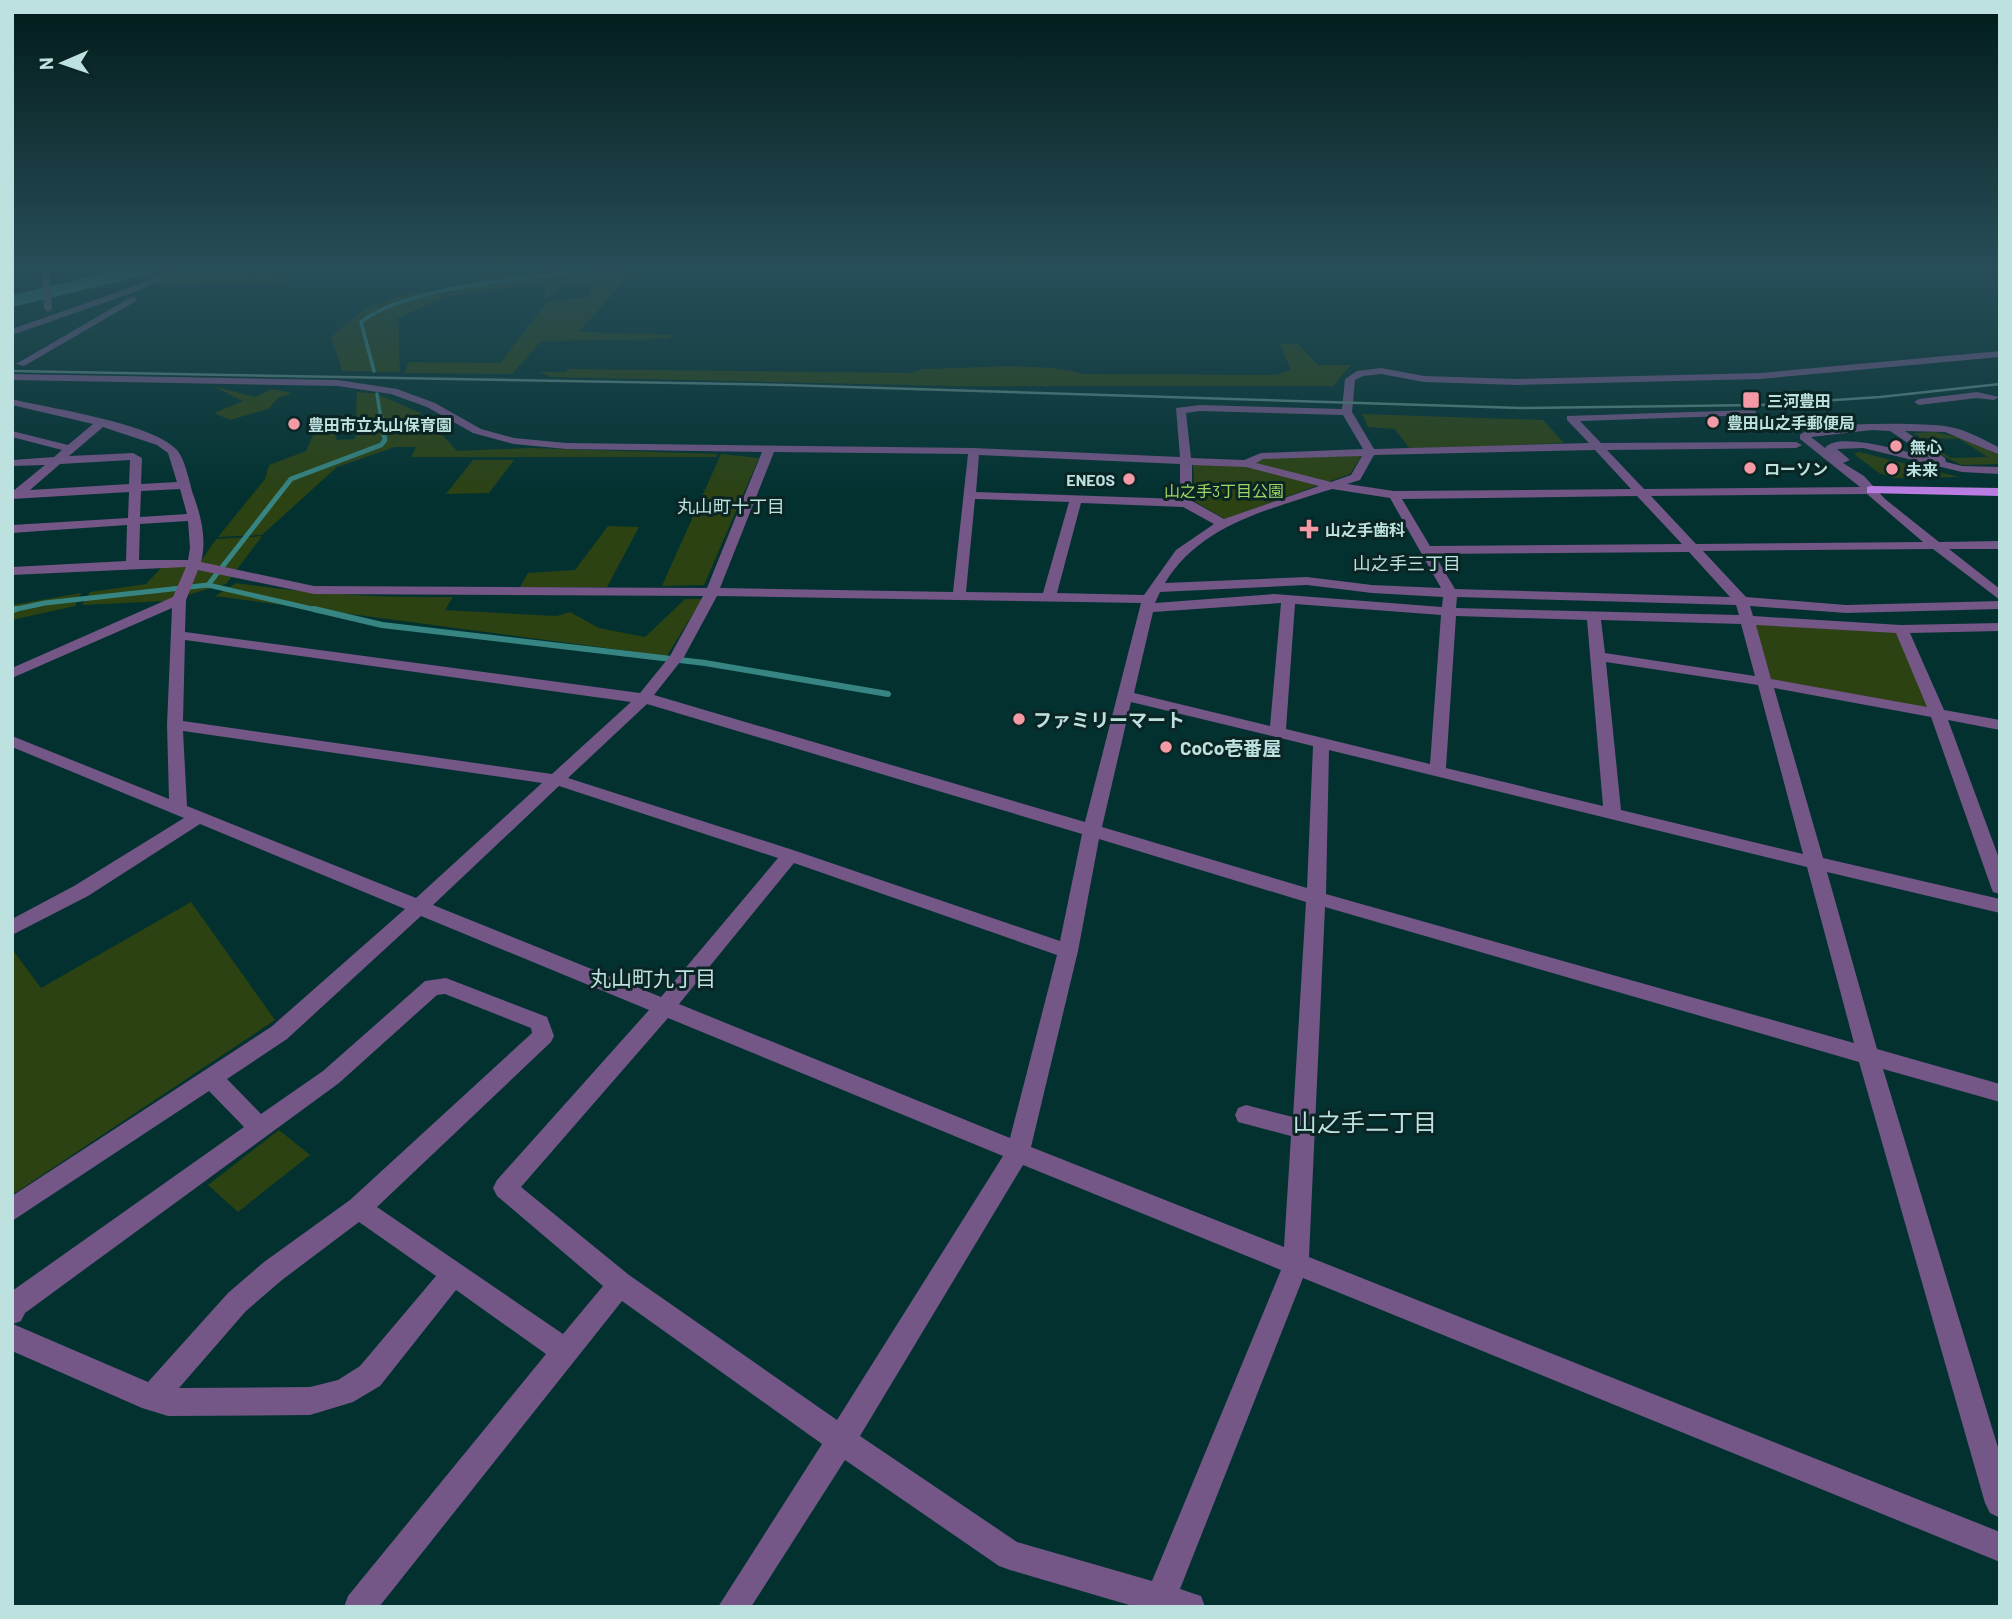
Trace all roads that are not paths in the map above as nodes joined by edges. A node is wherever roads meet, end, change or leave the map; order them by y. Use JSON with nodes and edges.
{"nodes":[{"id":1,"x":53,"y":346,"type":"edge"},
{"id":2,"x":2000,"y":354,"type":"edge"},
{"id":3,"x":21,"y":364,"type":"dead end"},
{"id":4,"x":12,"y":377,"type":"edge"},
{"id":5,"x":1998,"y":397,"type":"edge"},
{"id":6,"x":1919,"y":402,"type":"dead end"},
{"id":7,"x":15,"y":405,"type":"edge"},
{"id":8,"x":1347,"y":412,"type":"junction"},
{"id":9,"x":1752,"y":413,"type":"dead end"},
{"id":10,"x":1678,"y":416,"type":"junction"},
{"id":11,"x":100,"y":424,"type":"junction"},
{"id":12,"x":1913,"y":428,"type":"junction"},
{"id":13,"x":1894,"y":429,"type":"junction"},
{"id":14,"x":12,"y":434,"type":"edge"},
{"id":15,"x":1796,"y":444,"type":"dead end"},
{"id":16,"x":1711,"y":445,"type":"junction"},
{"id":17,"x":1597,"y":446,"type":"junction"},
{"id":18,"x":1818,"y":448,"type":"junction"},
{"id":19,"x":70,"y":449,"type":"junction"},
{"id":20,"x":769,"y":449,"type":"junction"},
{"id":21,"x":1998,"y":449,"type":"edge"},
{"id":22,"x":974,"y":451,"type":"junction"},
{"id":23,"x":1370,"y":452,"type":"junction"},
{"id":24,"x":56,"y":460,"type":"junction"},
{"id":25,"x":1186,"y":460,"type":"junction"},
{"id":26,"x":12,"y":463,"type":"edge"},
{"id":27,"x":1245,"y":464,"type":"junction"},
{"id":28,"x":1952,"y":467,"type":"junction"},
{"id":29,"x":2000,"y":471,"type":"edge"},
{"id":30,"x":1860,"y":480,"type":"junction"},
{"id":31,"x":2000,"y":484,"type":"edge"},
{"id":32,"x":183,"y":485,"type":"junction"},
{"id":33,"x":1333,"y":486,"type":"junction"},
{"id":34,"x":135,"y":487,"type":"junction"},
{"id":35,"x":1871,"y":490,"type":"junction"},
{"id":36,"x":2000,"y":492,"type":"edge"},
{"id":37,"x":1638,"y":493,"type":"junction"},
{"id":38,"x":971,"y":495,"type":"junction"},
{"id":39,"x":1394,"y":495,"type":"junction"},
{"id":40,"x":15,"y":496,"type":"edge"},
{"id":41,"x":1884,"y":496,"type":"junction"},
{"id":42,"x":1076,"y":499,"type":"junction"},
{"id":43,"x":1186,"y":503,"type":"junction"},
{"id":44,"x":193,"y":517,"type":"junction"},
{"id":45,"x":134,"y":522,"type":"junction"},
{"id":46,"x":1223,"y":524,"type":"junction"},
{"id":47,"x":12,"y":529,"type":"edge"},
{"id":48,"x":1936,"y":545,"type":"junction"},
{"id":49,"x":2000,"y":545,"type":"edge"},
{"id":50,"x":1691,"y":548,"type":"junction"},
{"id":51,"x":1427,"y":550,"type":"junction"},
{"id":52,"x":132,"y":564,"type":"junction"},
{"id":53,"x":191,"y":564,"type":"junction"},
{"id":54,"x":12,"y":571,"type":"edge"},
{"id":55,"x":712,"y":592,"type":"junction"},
{"id":56,"x":1450,"y":593,"type":"junction"},
{"id":57,"x":182,"y":594,"type":"junction"},
{"id":58,"x":959,"y":596,"type":"junction"},
{"id":59,"x":2000,"y":596,"type":"edge"},
{"id":60,"x":1049,"y":598,"type":"junction"},
{"id":61,"x":1150,"y":598,"type":"junction"},
{"id":62,"x":1288,"y":599,"type":"junction"},
{"id":63,"x":1742,"y":601,"type":"junction"},
{"id":64,"x":2000,"y":605,"type":"edge"},
{"id":65,"x":1451,"y":612,"type":"junction"},
{"id":66,"x":1594,"y":617,"type":"junction"},
{"id":67,"x":1748,"y":620,"type":"junction"},
{"id":68,"x":2000,"y":627,"type":"edge"},
{"id":69,"x":1901,"y":629,"type":"junction"},
{"id":70,"x":177,"y":635,"type":"junction"},
{"id":71,"x":1598,"y":656,"type":"junction"},
{"id":72,"x":12,"y":674,"type":"edge"},
{"id":73,"x":1765,"y":682,"type":"junction"},
{"id":74,"x":1125,"y":696,"type":"junction"},
{"id":75,"x":645,"y":697,"type":"junction"},
{"id":76,"x":1938,"y":713,"type":"junction"},
{"id":77,"x":175,"y":725,"type":"junction"},
{"id":78,"x":2000,"y":725,"type":"edge"},
{"id":79,"x":1278,"y":732,"type":"junction"},
{"id":80,"x":12,"y":741,"type":"edge"},
{"id":81,"x":1321,"y":742,"type":"junction"},
{"id":82,"x":1438,"y":769,"type":"junction"},
{"id":83,"x":557,"y":780,"type":"junction"},
{"id":84,"x":178,"y":810,"type":"junction"},
{"id":85,"x":1612,"y":813,"type":"junction"},
{"id":86,"x":197,"y":818,"type":"junction"},
{"id":87,"x":1092,"y":831,"type":"junction"},
{"id":88,"x":790,"y":855,"type":"junction"},
{"id":89,"x":1815,"y":864,"type":"junction"},
{"id":90,"x":2000,"y":887,"type":"edge"},
{"id":91,"x":1316,"y":898,"type":"junction"},
{"id":92,"x":2000,"y":905,"type":"edge"},
{"id":93,"x":417,"y":909,"type":"junction"},
{"id":94,"x":12,"y":928,"type":"edge"},
{"id":95,"x":1068,"y":951,"type":"junction"},
{"id":96,"x":664,"y":1008,"type":"junction"},
{"id":97,"x":1868,"y":1054,"type":"junction"},
{"id":98,"x":211,"y":1078,"type":"junction"},
{"id":99,"x":2000,"y":1093,"type":"edge"},
{"id":100,"x":1246,"y":1115,"type":"dead end"},
{"id":101,"x":260,"y":1128,"type":"junction"},
{"id":102,"x":1303,"y":1129,"type":"junction"},
{"id":103,"x":1017,"y":1152,"type":"junction"},
{"id":104,"x":359,"y":1208,"type":"junction"},
{"id":105,"x":12,"y":1210,"type":"edge"},
{"id":106,"x":1296,"y":1264,"type":"junction"},
{"id":107,"x":454,"y":1273,"type":"junction"},
{"id":108,"x":620,"y":1284,"type":"junction"},
{"id":109,"x":12,"y":1312,"type":"edge"},
{"id":110,"x":12,"y":1337,"type":"edge"},
{"id":111,"x":565,"y":1351,"type":"junction"},
{"id":112,"x":152,"y":1398,"type":"junction"},
{"id":113,"x":841,"y":1440,"type":"junction"},
{"id":114,"x":2000,"y":1503,"type":"edge"},
{"id":115,"x":2000,"y":1547,"type":"edge"},
{"id":116,"x":1159,"y":1603,"type":"edge"},
{"id":117,"x":359,"y":1607,"type":"edge"},
{"id":118,"x":733,"y":1607,"type":"edge"},
{"id":119,"x":1190,"y":1607,"type":"edge"}],
"edges":[{"from":1,"to":3,"type":"street"},
{"from":2,"to":8,"type":"street"},
{"from":4,"to":20,"type":"street"},
{"from":5,"to":6,"type":"street"},
{"from":7,"to":11,"type":"street"},
{"from":8,"to":23,"type":"street"},
{"from":8,"to":25,"type":"street"},
{"from":9,"to":10,"type":"street"},
{"from":10,"to":16,"type":"street"},
{"from":10,"to":17,"type":"street"},
{"from":11,"to":19,"type":"street"},
{"from":11,"to":32,"type":"street"},
{"from":12,"to":13,"type":"street"},
{"from":12,"to":18,"type":"street"},
{"from":12,"to":21,"type":"street"},
{"from":13,"to":18,"type":"street"},
{"from":13,"to":28,"type":"street"},
{"from":14,"to":19,"type":"street"},
{"from":15,"to":16,"type":"street"},
{"from":16,"to":17,"type":"street"},
{"from":17,"to":23,"type":"street"},
{"from":17,"to":37,"type":"street"},
{"from":18,"to":30,"type":"street"},
{"from":19,"to":24,"type":"street"},
{"from":20,"to":22,"type":"street"},
{"from":20,"to":55,"type":"street"},
{"from":22,"to":25,"type":"street"},
{"from":22,"to":38,"type":"street"},
{"from":23,"to":27,"type":"street"},
{"from":23,"to":33,"type":"street"},
{"from":24,"to":26,"type":"street"},
{"from":24,"to":34,"type":"street"},
{"from":24,"to":40,"type":"street"},
{"from":25,"to":27,"type":"street"},
{"from":25,"to":43,"type":"street"},
{"from":27,"to":33,"type":"street"},
{"from":28,"to":29,"type":"street"},
{"from":28,"to":30,"type":"street"},
{"from":30,"to":35,"type":"street"},
{"from":31,"to":41,"type":"main road"},
{"from":32,"to":34,"type":"street"},
{"from":32,"to":44,"type":"street"},
{"from":33,"to":39,"type":"street"},
{"from":33,"to":46,"type":"street"},
{"from":34,"to":40,"type":"street"},
{"from":34,"to":45,"type":"street"},
{"from":35,"to":37,"type":"street"},
{"from":35,"to":41,"type":"street"},
{"from":36,"to":41,"type":"main road"},
{"from":37,"to":39,"type":"street"},
{"from":37,"to":50,"type":"street"},
{"from":38,"to":42,"type":"street"},
{"from":38,"to":58,"type":"street"},
{"from":39,"to":51,"type":"street"},
{"from":41,"to":48,"type":"street"},
{"from":42,"to":43,"type":"street"},
{"from":42,"to":60,"type":"street"},
{"from":43,"to":46,"type":"street"},
{"from":44,"to":45,"type":"street"},
{"from":44,"to":53,"type":"street"},
{"from":45,"to":47,"type":"street"},
{"from":45,"to":52,"type":"street"},
{"from":46,"to":61,"type":"street"},
{"from":48,"to":49,"type":"street"},
{"from":48,"to":50,"type":"street"},
{"from":48,"to":59,"type":"street"},
{"from":50,"to":51,"type":"street"},
{"from":50,"to":63,"type":"street"},
{"from":51,"to":56,"type":"street"},
{"from":52,"to":53,"type":"street"},
{"from":52,"to":54,"type":"street"},
{"from":53,"to":55,"type":"street"},
{"from":53,"to":57,"type":"street"},
{"from":55,"to":58,"type":"street"},
{"from":55,"to":75,"type":"street"},
{"from":56,"to":61,"type":"street"},
{"from":56,"to":63,"type":"street"},
{"from":56,"to":65,"type":"street"},
{"from":57,"to":70,"type":"street"},
{"from":57,"to":72,"type":"street"},
{"from":58,"to":60,"type":"street"},
{"from":60,"to":61,"type":"street"},
{"from":61,"to":62,"type":"street"},
{"from":61,"to":74,"type":"street"},
{"from":62,"to":65,"type":"street"},
{"from":62,"to":79,"type":"street"},
{"from":63,"to":64,"type":"street"},
{"from":63,"to":67,"type":"street"},
{"from":65,"to":66,"type":"street"},
{"from":65,"to":82,"type":"street"},
{"from":66,"to":67,"type":"street"},
{"from":66,"to":71,"type":"street"},
{"from":67,"to":69,"type":"street"},
{"from":67,"to":73,"type":"street"},
{"from":68,"to":69,"type":"street"},
{"from":69,"to":76,"type":"street"},
{"from":70,"to":75,"type":"street"},
{"from":70,"to":77,"type":"street"},
{"from":71,"to":73,"type":"street"},
{"from":71,"to":85,"type":"street"},
{"from":73,"to":76,"type":"street"},
{"from":73,"to":89,"type":"street"},
{"from":74,"to":79,"type":"street"},
{"from":74,"to":87,"type":"street"},
{"from":75,"to":83,"type":"street"},
{"from":75,"to":87,"type":"street"},
{"from":76,"to":78,"type":"street"},
{"from":76,"to":90,"type":"street"},
{"from":77,"to":83,"type":"street"},
{"from":77,"to":84,"type":"street"},
{"from":79,"to":81,"type":"street"},
{"from":80,"to":84,"type":"street"},
{"from":81,"to":82,"type":"street"},
{"from":81,"to":91,"type":"street"},
{"from":82,"to":85,"type":"street"},
{"from":83,"to":88,"type":"street"},
{"from":83,"to":93,"type":"street"},
{"from":84,"to":86,"type":"street"},
{"from":85,"to":89,"type":"street"},
{"from":86,"to":93,"type":"street"},
{"from":86,"to":94,"type":"street"},
{"from":87,"to":91,"type":"street"},
{"from":87,"to":95,"type":"street"},
{"from":88,"to":95,"type":"street"},
{"from":88,"to":96,"type":"street"},
{"from":89,"to":92,"type":"street"},
{"from":89,"to":97,"type":"street"},
{"from":91,"to":97,"type":"street"},
{"from":91,"to":102,"type":"street"},
{"from":93,"to":96,"type":"street"},
{"from":93,"to":98,"type":"street"},
{"from":95,"to":103,"type":"street"},
{"from":96,"to":103,"type":"street"},
{"from":96,"to":108,"type":"street"},
{"from":97,"to":99,"type":"street"},
{"from":97,"to":114,"type":"street"},
{"from":98,"to":101,"type":"street"},
{"from":98,"to":105,"type":"street"},
{"from":100,"to":102,"type":"street"},
{"from":101,"to":104,"type":"street"},
{"from":101,"to":109,"type":"street"},
{"from":102,"to":106,"type":"street"},
{"from":103,"to":106,"type":"street"},
{"from":103,"to":113,"type":"street"},
{"from":104,"to":107,"type":"street"},
{"from":104,"to":112,"type":"street"},
{"from":106,"to":115,"type":"street"},
{"from":106,"to":116,"type":"street"},
{"from":107,"to":111,"type":"street"},
{"from":107,"to":112,"type":"street"},
{"from":108,"to":111,"type":"street"},
{"from":108,"to":113,"type":"street"},
{"from":110,"to":112,"type":"street"},
{"from":111,"to":117,"type":"street"},
{"from":113,"to":116,"type":"street"},
{"from":113,"to":118,"type":"street"},
{"from":116,"to":119,"type":"street"}]}
